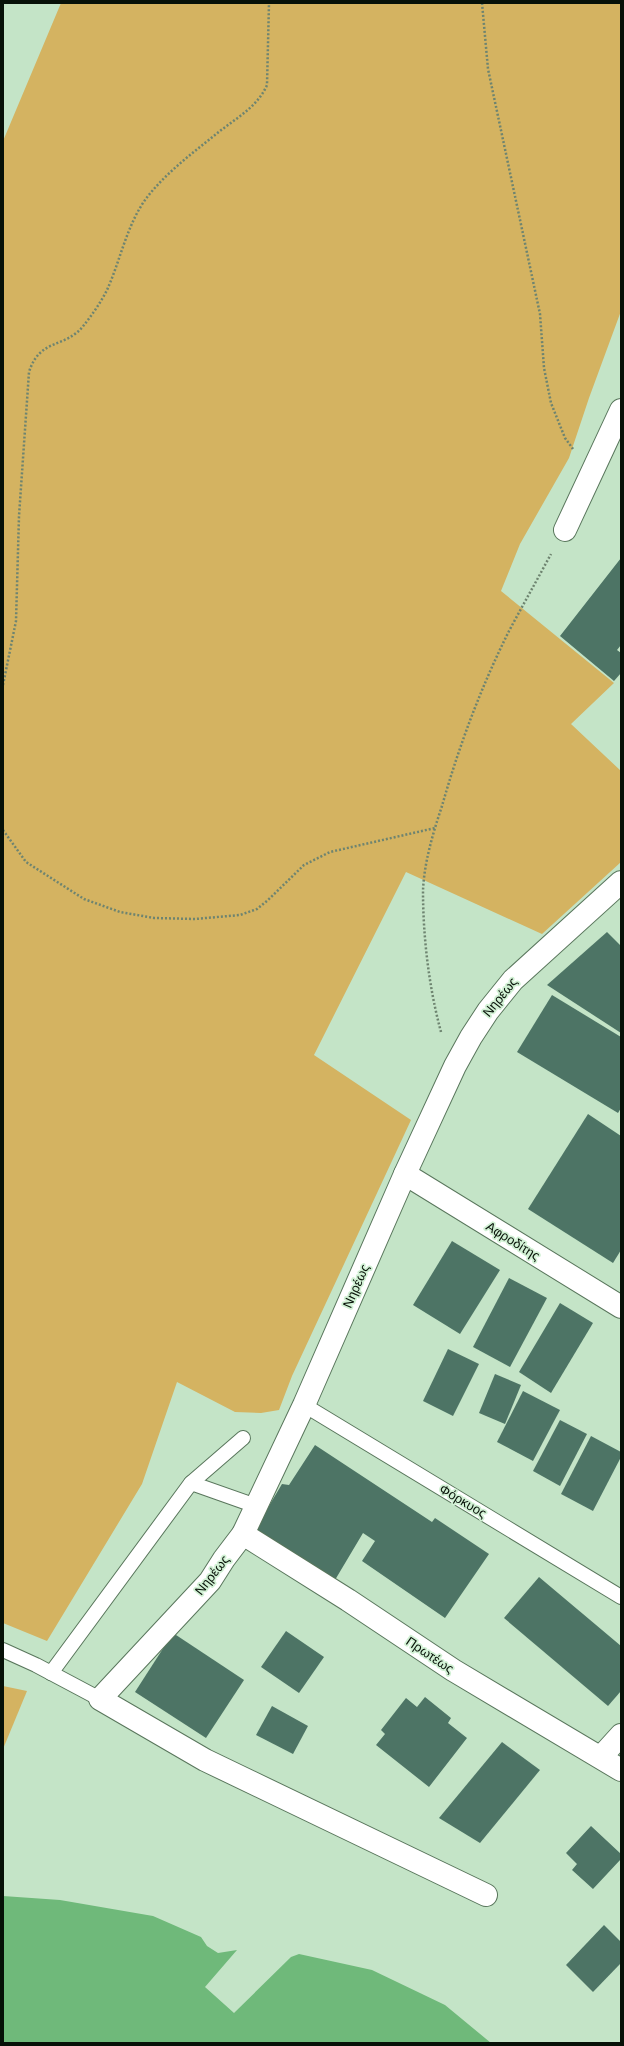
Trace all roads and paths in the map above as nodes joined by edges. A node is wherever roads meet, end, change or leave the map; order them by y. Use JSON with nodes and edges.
{"nodes":[{"id":1,"x":270,"y":3,"type":"edge"},
{"id":2,"x":482,"y":3,"type":"edge"},
{"id":3,"x":621,"y":410,"type":"edge"},
{"id":4,"x":595,"y":467,"type":"junction"},
{"id":5,"x":565,"y":530,"type":"joint"},
{"id":6,"x":3,"y":685,"type":"edge"},
{"id":7,"x":435,"y":828,"type":"junction"},
{"id":8,"x":3,"y":830,"type":"edge"},
{"id":9,"x":621,"y":882,"type":"edge"},
{"id":10,"x":455,"y":1066,"type":"junction"},
{"id":11,"x":404,"y":1174,"type":"junction"},
{"id":12,"x":621,"y":1307,"type":"edge"},
{"id":13,"x":304,"y":1405,"type":"junction"},
{"id":14,"x":243,"y":1438,"type":"dead end"},
{"id":15,"x":191,"y":1483,"type":"junction"},
{"id":16,"x":256,"y":1506,"type":"junction"},
{"id":17,"x":243,"y":1534,"type":"junction"},
{"id":18,"x":621,"y":1597,"type":"edge"},
{"id":19,"x":3,"y":1650,"type":"edge"},
{"id":20,"x":51,"y":1673,"type":"junction"},
{"id":21,"x":100,"y":1699,"type":"junction"},
{"id":22,"x":621,"y":1735,"type":"edge"},
{"id":23,"x":601,"y":1757,"type":"junction"},
{"id":24,"x":621,"y":1770,"type":"edge"},
{"id":25,"x":486,"y":1895,"type":"dead end"}],
"edges":[{"from":1,"to":6,"type":"path"},
{"from":2,"to":4,"type":"path"},
{"from":3,"to":4,"type":"street"},
{"from":4,"to":5,"type":"street"},
{"from":5,"to":7,"type":"path"},
{"from":7,"to":8,"type":"path"},
{"from":7,"to":10,"type":"path"},
{"from":9,"to":10,"type":"street","name":"Νηρέως"},
{"from":10,"to":11,"type":"street","name":"Νηρέως"},
{"from":11,"to":12,"type":"street","name":"Αφροδίτης"},
{"from":11,"to":13,"type":"street","name":"Νηρέως"},
{"from":13,"to":16,"type":"street","name":"Νηρέως"},
{"from":13,"to":18,"type":"lane","name":"Φόρκυος"},
{"from":14,"to":15,"type":"lane"},
{"from":15,"to":16,"type":"lane"},
{"from":15,"to":20,"type":"lane"},
{"from":16,"to":17,"type":"street","name":"Νηρέως"},
{"from":17,"to":21,"type":"street","name":"Νηρέως"},
{"from":17,"to":23,"type":"street","name":"Πρωτέως"},
{"from":19,"to":20,"type":"lane"},
{"from":20,"to":21,"type":"lane"},
{"from":21,"to":25,"type":"street"},
{"from":22,"to":23,"type":"street"},
{"from":23,"to":24,"type":"street","name":"Πρωτέως"}]}
